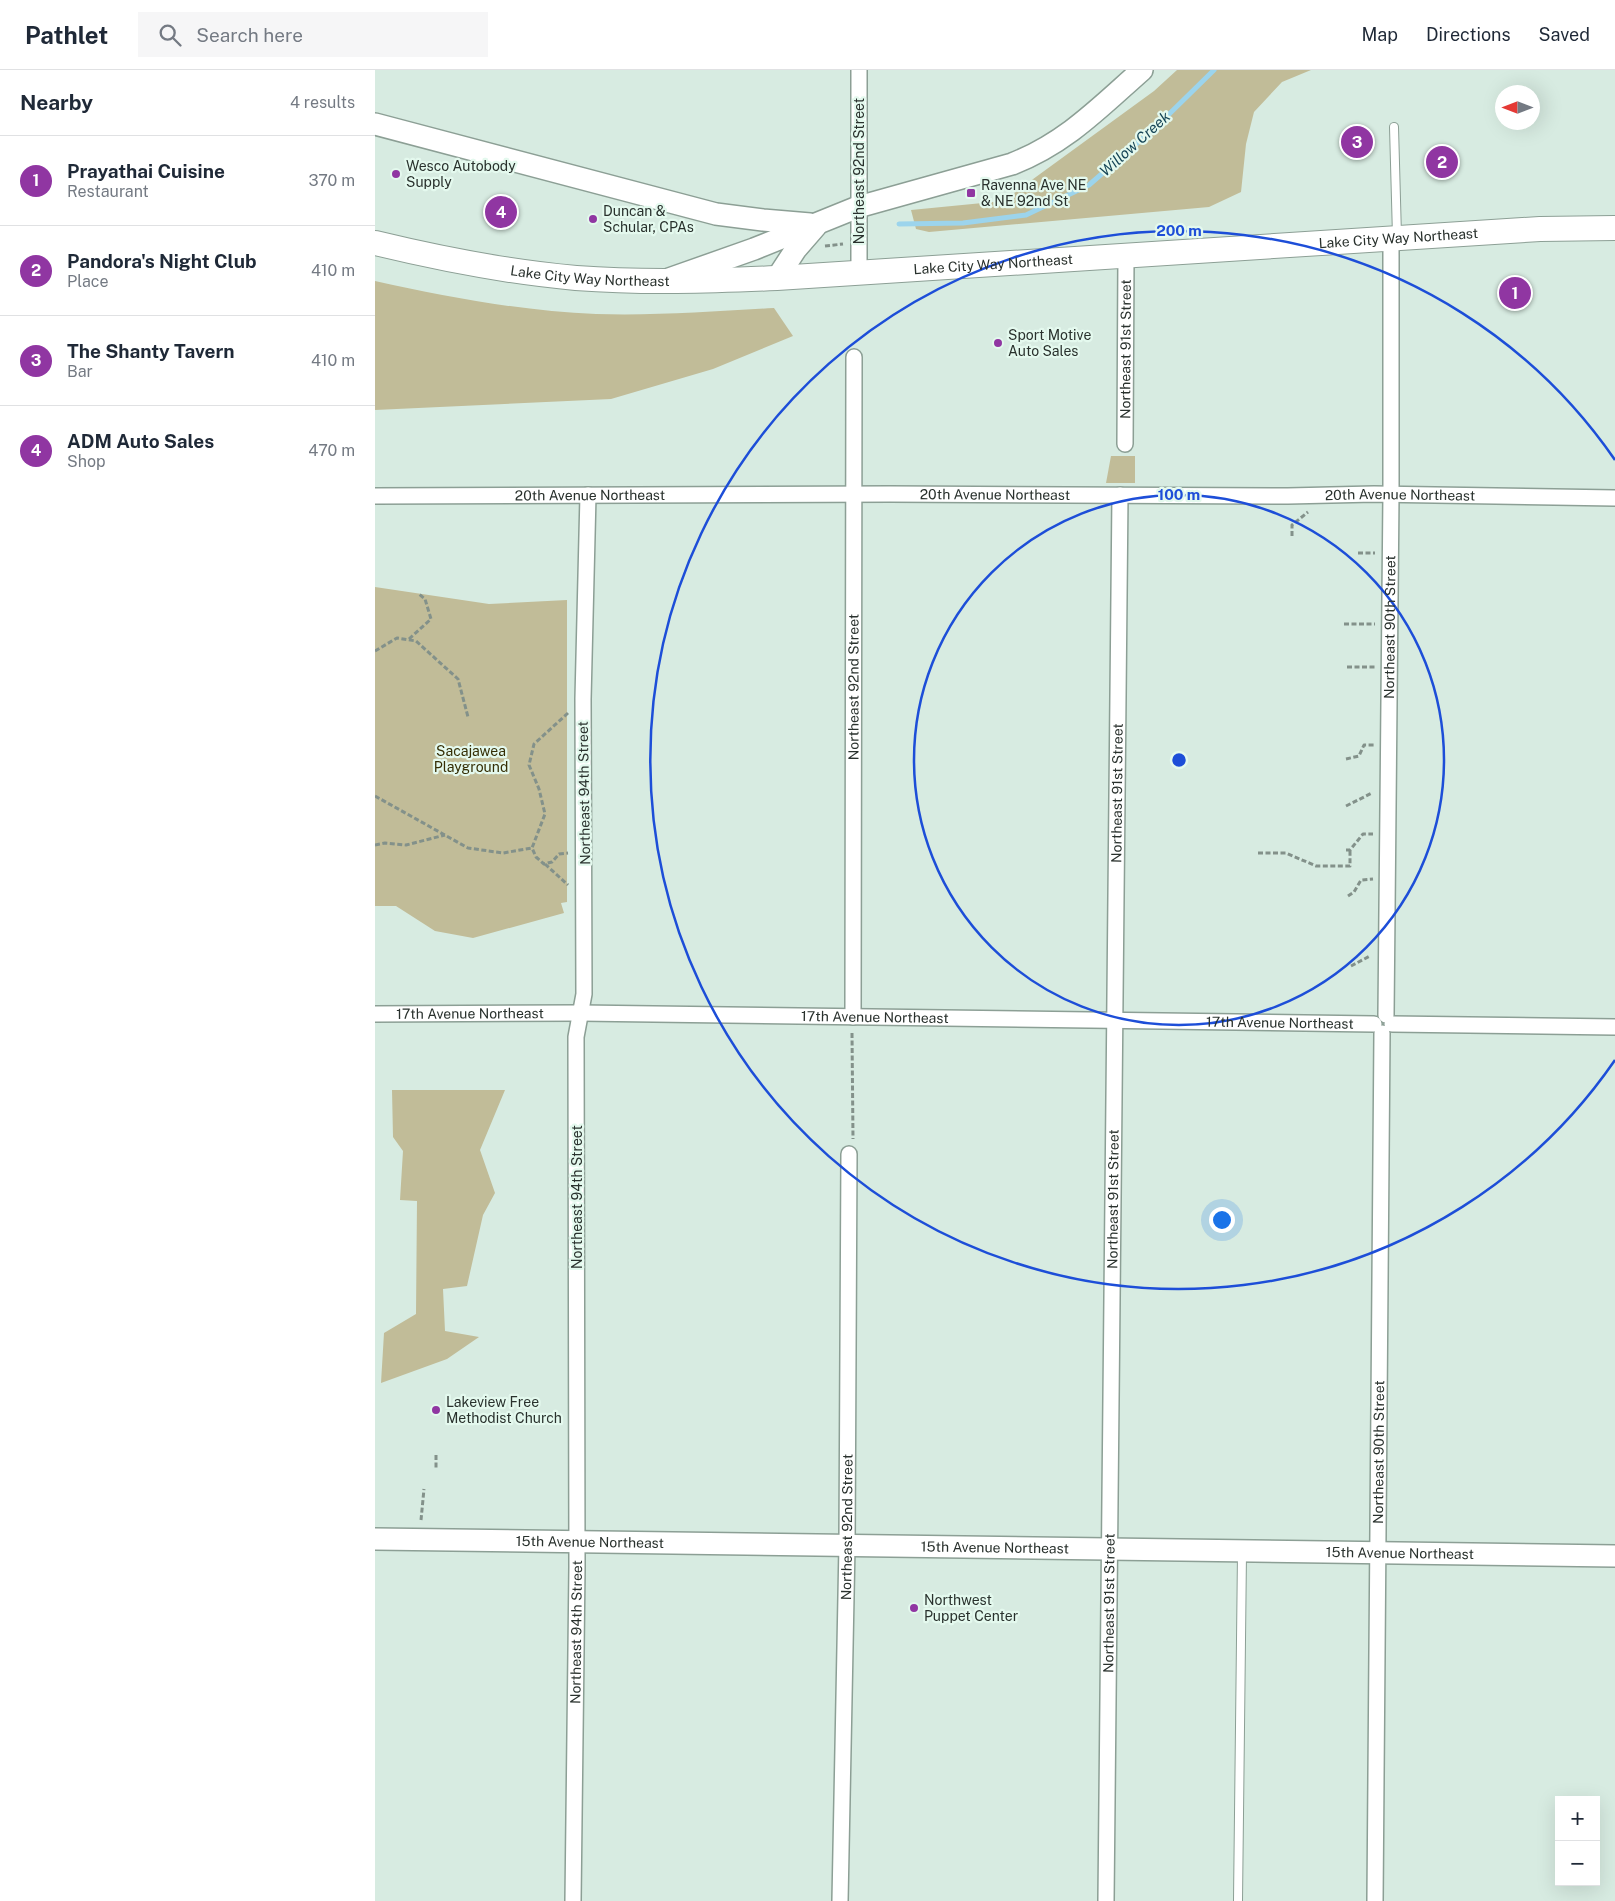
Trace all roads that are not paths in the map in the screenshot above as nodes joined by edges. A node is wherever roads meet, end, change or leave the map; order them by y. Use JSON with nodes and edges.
{"nodes":[{"id":1,"x":859,"y":70,"type":"edge"},
{"id":2,"x":1143,"y":70,"type":"edge"},
{"id":3,"x":375,"y":124,"type":"edge"},
{"id":4,"x":1394,"y":127,"type":"dead end"},
{"id":5,"x":858,"y":207,"type":"junction"},
{"id":6,"x":817,"y":224,"type":"junction"},
{"id":7,"x":1615,"y":228,"type":"edge"},
{"id":8,"x":1394,"y":239,"type":"junction"},
{"id":9,"x":375,"y":243,"type":"edge"},
{"id":10,"x":1125,"y":255,"type":"junction"},
{"id":11,"x":859,"y":273,"type":"junction"},
{"id":12,"x":777,"y":278,"type":"junction"},
{"id":13,"x":663,"y":281,"type":"junction"},
{"id":14,"x":854,"y":357,"type":"dead end"},
{"id":15,"x":1125,"y":444,"type":"dead end"},
{"id":16,"x":1391,"y":494,"type":"junction"},
{"id":17,"x":588,"y":495,"type":"junction"},
{"id":18,"x":853,"y":495,"type":"junction"},
{"id":19,"x":1120,"y":495,"type":"junction"},
{"id":20,"x":375,"y":496,"type":"edge"},
{"id":21,"x":1615,"y":498,"type":"edge"},
{"id":22,"x":580,"y":1013,"type":"junction"},
{"id":23,"x":375,"y":1014,"type":"edge"},
{"id":24,"x":1115,"y":1019,"type":"junction"},
{"id":25,"x":1383,"y":1024,"type":"junction"},
{"id":26,"x":853,"y":1025,"type":"junction"},
{"id":27,"x":1615,"y":1027,"type":"edge"},
{"id":28,"x":849,"y":1154,"type":"dead end"},
{"id":29,"x":375,"y":1539,"type":"edge"},
{"id":30,"x":577,"y":1542,"type":"junction"},
{"id":31,"x":847,"y":1545,"type":"junction"},
{"id":32,"x":1108,"y":1549,"type":"junction"},
{"id":33,"x":1242,"y":1551,"type":"junction"},
{"id":34,"x":1378,"y":1553,"type":"junction"},
{"id":35,"x":1615,"y":1556,"type":"edge"},
{"id":36,"x":573,"y":1901,"type":"edge"},
{"id":37,"x":840,"y":1901,"type":"edge"},
{"id":38,"x":1106,"y":1901,"type":"edge"},
{"id":39,"x":1238,"y":1901,"type":"edge"},
{"id":40,"x":1375,"y":1901,"type":"edge"}],
"edges":[{"from":1,"to":5,"type":"street","name":"Northeast 92nd Street"},
{"from":2,"to":5,"type":"street"},
{"from":3,"to":6,"type":"street"},
{"from":4,"to":8,"type":"lane","name":"Northeast 90th Street"},
{"from":5,"to":6,"type":"street"},
{"from":5,"to":11,"type":"street","name":"Northeast 92nd Street"},
{"from":6,"to":12,"type":"street"},
{"from":6,"to":13,"type":"street"},
{"from":7,"to":8,"type":"main road","name":"Lake City Way Northeast"},
{"from":8,"to":10,"type":"main road","name":"Lake City Way Northeast"},
{"from":8,"to":16,"type":"street","name":"Northeast 90th Street"},
{"from":9,"to":13,"type":"main road","name":"Lake City Way Northeast"},
{"from":10,"to":11,"type":"main road","name":"Lake City Way Northeast"},
{"from":10,"to":15,"type":"street","name":"Northeast 91st Street"},
{"from":11,"to":12,"type":"main road","name":"Lake City Way Northeast"},
{"from":12,"to":13,"type":"main road","name":"Lake City Way Northeast"},
{"from":14,"to":18,"type":"street","name":"Northeast 92nd Street"},
{"from":16,"to":19,"type":"street","name":"20th Avenue Northeast"},
{"from":16,"to":21,"type":"street","name":"20th Avenue Northeast"},
{"from":16,"to":25,"type":"street","name":"Northeast 90th Street"},
{"from":17,"to":18,"type":"street","name":"20th Avenue Northeast"},
{"from":17,"to":20,"type":"street","name":"20th Avenue Northeast"},
{"from":17,"to":22,"type":"street","name":"Northeast 94th Street"},
{"from":18,"to":19,"type":"street","name":"20th Avenue Northeast"},
{"from":18,"to":26,"type":"street","name":"Northeast 92nd Street"},
{"from":19,"to":24,"type":"street","name":"Northeast 91st Street"},
{"from":22,"to":23,"type":"street","name":"17th Avenue Northeast"},
{"from":22,"to":26,"type":"street","name":"17th Avenue Northeast"},
{"from":22,"to":30,"type":"street","name":"Northeast 94th Street"},
{"from":24,"to":25,"type":"street","name":"17th Avenue Northeast"},
{"from":24,"to":26,"type":"street","name":"17th Avenue Northeast"},
{"from":24,"to":32,"type":"street","name":"Northeast 91st Street"},
{"from":25,"to":27,"type":"street","name":"17th Avenue Northeast"},
{"from":25,"to":34,"type":"street","name":"Northeast 90th Street"},
{"from":28,"to":31,"type":"street","name":"Northeast 92nd Street"},
{"from":29,"to":30,"type":"street","name":"15th Avenue Northeast"},
{"from":30,"to":31,"type":"street","name":"15th Avenue Northeast"},
{"from":30,"to":36,"type":"street","name":"Northeast 94th Street"},
{"from":31,"to":32,"type":"street","name":"15th Avenue Northeast"},
{"from":31,"to":37,"type":"street","name":"Northeast 92nd Street"},
{"from":32,"to":33,"type":"street","name":"15th Avenue Northeast"},
{"from":32,"to":38,"type":"street","name":"Northeast 91st Street"},
{"from":33,"to":34,"type":"street","name":"15th Avenue Northeast"},
{"from":33,"to":39,"type":"lane"},
{"from":34,"to":35,"type":"street","name":"15th Avenue Northeast"},
{"from":34,"to":40,"type":"street","name":"Northeast 90th Street"}]}
